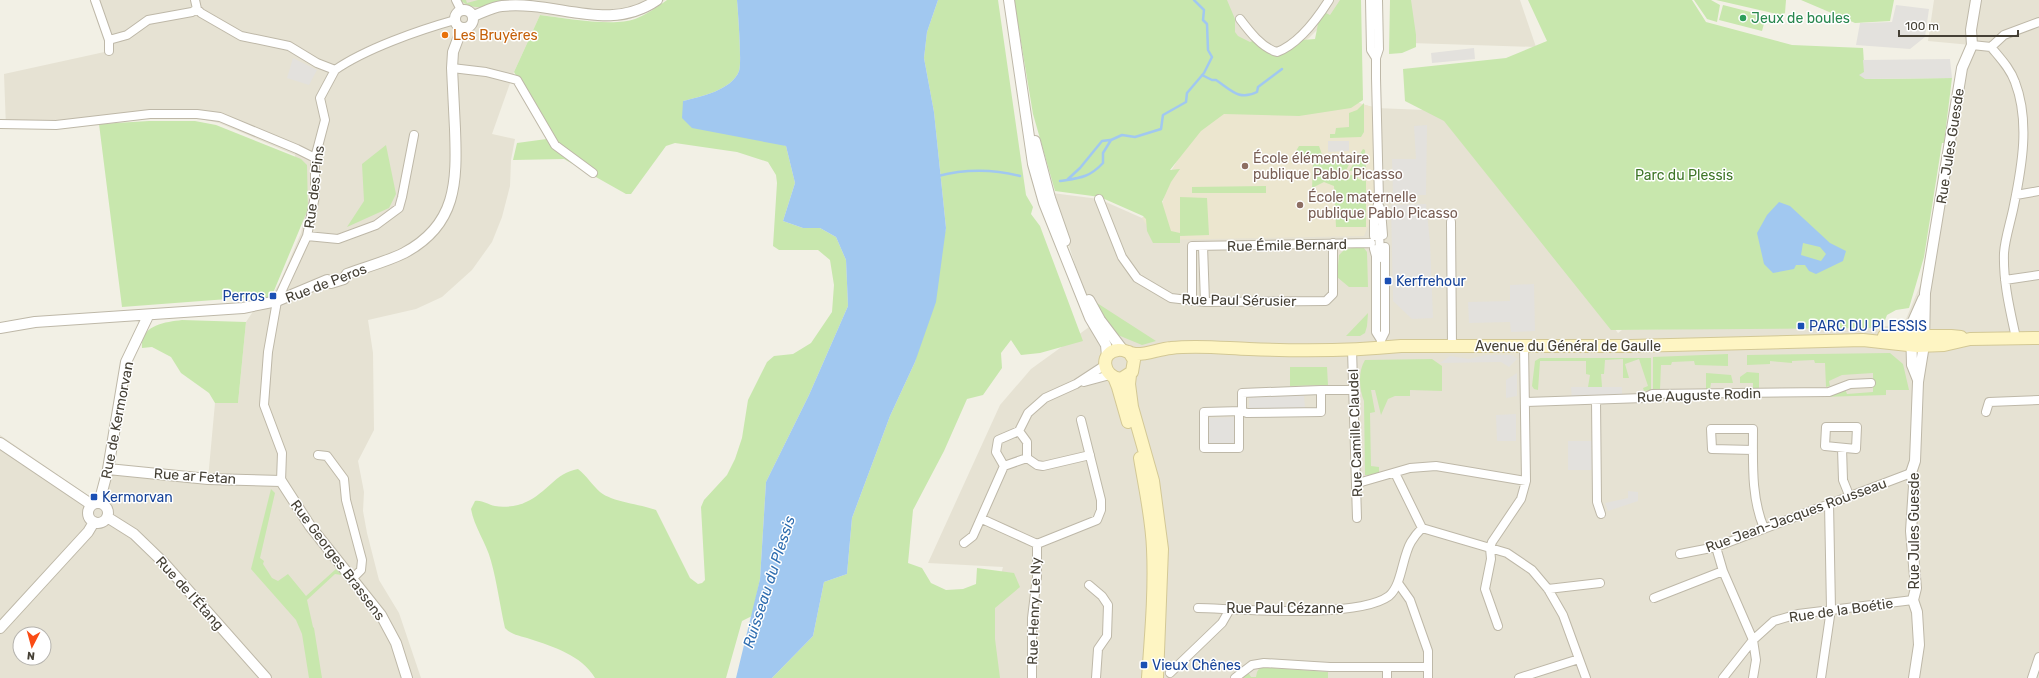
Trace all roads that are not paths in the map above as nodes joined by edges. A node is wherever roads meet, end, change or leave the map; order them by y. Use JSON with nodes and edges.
{"nodes":[{"id":1,"x":95,"y":0,"type":"edge"},
{"id":2,"x":195,"y":0,"type":"edge"},
{"id":3,"x":456,"y":0,"type":"edge"},
{"id":4,"x":657,"y":0,"type":"edge"},
{"id":5,"x":1009,"y":0,"type":"edge"},
{"id":6,"x":1329,"y":0,"type":"edge"},
{"id":7,"x":1370,"y":0,"type":"edge"},
{"id":8,"x":1378,"y":0,"type":"edge"},
{"id":9,"x":1976,"y":0,"type":"edge"},
{"id":10,"x":197,"y":9,"type":"junction"},
{"id":11,"x":461,"y":10,"type":"junction"},
{"id":12,"x":473,"y":16,"type":"junction"},
{"id":13,"x":1240,"y":19,"type":"dead end"},
{"id":14,"x":455,"y":20,"type":"junction"},
{"id":15,"x":2039,"y":22,"type":"edge"},
{"id":16,"x":462,"y":28,"type":"junction"},
{"id":17,"x":109,"y":40,"type":"junction"},
{"id":18,"x":1972,"y":45,"type":"junction"},
{"id":19,"x":1991,"y":47,"type":"junction"},
{"id":20,"x":109,"y":51,"type":"dead end"},
{"id":21,"x":1376,"y":58,"type":"junction"},
{"id":22,"x":452,"y":68,"type":"junction"},
{"id":23,"x":335,"y":70,"type":"junction"},
{"id":24,"x":1023,"y":93,"type":"junction"},
{"id":25,"x":0,"y":124,"type":"edge"},
{"id":26,"x":414,"y":135,"type":"dead end"},
{"id":27,"x":315,"y":158,"type":"junction"},
{"id":28,"x":593,"y":173,"type":"dead end"},
{"id":29,"x":2039,"y":191,"type":"edge"},
{"id":30,"x":2016,"y":194,"type":"junction"},
{"id":31,"x":1099,"y":199,"type":"dead end"},
{"id":32,"x":1379,"y":206,"type":"junction"},
{"id":33,"x":1451,"y":222,"type":"dead end"},
{"id":34,"x":307,"y":236,"type":"junction"},
{"id":35,"x":1378,"y":243,"type":"junction"},
{"id":36,"x":1333,"y":244,"type":"junction"},
{"id":37,"x":1203,"y":246,"type":"junction"},
{"id":38,"x":2039,"y":275,"type":"edge"},
{"id":39,"x":2005,"y":280,"type":"junction"},
{"id":40,"x":277,"y":301,"type":"junction"},
{"id":41,"x":1192,"y":301,"type":"junction"},
{"id":42,"x":1205,"y":302,"type":"junction"},
{"id":43,"x":148,"y":316,"type":"junction"},
{"id":44,"x":0,"y":328,"type":"edge"},
{"id":45,"x":2016,"y":338,"type":"junction"},
{"id":46,"x":2039,"y":338,"type":"edge"},
{"id":47,"x":1917,"y":341,"type":"junction"},
{"id":48,"x":1381,"y":344,"type":"junction"},
{"id":49,"x":1524,"y":345,"type":"junction"},
{"id":50,"x":1452,"y":347,"type":"junction"},
{"id":51,"x":1352,"y":349,"type":"junction"},
{"id":52,"x":1272,"y":350,"type":"junction"},
{"id":53,"x":1125,"y":351,"type":"junction"},
{"id":54,"x":1109,"y":368,"type":"junction"},
{"id":55,"x":1132,"y":371,"type":"junction"},
{"id":56,"x":1871,"y":383,"type":"dead end"},
{"id":57,"x":1321,"y":390,"type":"junction"},
{"id":58,"x":1354,"y":390,"type":"junction"},
{"id":59,"x":1596,"y":400,"type":"junction"},
{"id":60,"x":2039,"y":400,"type":"edge"},
{"id":61,"x":1526,"y":402,"type":"junction"},
{"id":62,"x":1241,"y":412,"type":"junction"},
{"id":63,"x":1986,"y":412,"type":"dead end"},
{"id":64,"x":1081,"y":420,"type":"dead end"},
{"id":65,"x":1019,"y":431,"type":"junction"},
{"id":66,"x":0,"y":443,"type":"edge"},
{"id":67,"x":1842,"y":448,"type":"junction"},
{"id":68,"x":1753,"y":450,"type":"junction"},
{"id":69,"x":318,"y":455,"type":"dead end"},
{"id":70,"x":1090,"y":455,"type":"junction"},
{"id":71,"x":1027,"y":458,"type":"junction"},
{"id":72,"x":1004,"y":466,"type":"junction"},
{"id":73,"x":108,"y":468,"type":"junction"},
{"id":74,"x":1395,"y":473,"type":"junction"},
{"id":75,"x":1911,"y":473,"type":"junction"},
{"id":76,"x":281,"y":481,"type":"junction"},
{"id":77,"x":1526,"y":481,"type":"junction"},
{"id":78,"x":1358,"y":483,"type":"junction"},
{"id":79,"x":1849,"y":495,"type":"junction"},
{"id":80,"x":1829,"y":503,"type":"junction"},
{"id":81,"x":96,"y":504,"type":"junction"},
{"id":82,"x":1601,"y":514,"type":"dead end"},
{"id":83,"x":107,"y":517,"type":"junction"},
{"id":84,"x":1357,"y":518,"type":"dead end"},
{"id":85,"x":982,"y":519,"type":"junction"},
{"id":86,"x":94,"y":522,"type":"junction"},
{"id":87,"x":1422,"y":528,"type":"junction"},
{"id":88,"x":1764,"y":528,"type":"junction"},
{"id":89,"x":964,"y":543,"type":"dead end"},
{"id":90,"x":1037,"y":544,"type":"junction"},
{"id":91,"x":1716,"y":547,"type":"junction"},
{"id":92,"x":1490,"y":548,"type":"junction"},
{"id":93,"x":1680,"y":554,"type":"dead end"},
{"id":94,"x":1723,"y":571,"type":"junction"},
{"id":95,"x":353,"y":578,"type":"junction"},
{"id":96,"x":1398,"y":583,"type":"junction"},
{"id":97,"x":1600,"y":583,"type":"dead end"},
{"id":98,"x":1089,"y":585,"type":"dead end"},
{"id":99,"x":1548,"y":590,"type":"junction"},
{"id":100,"x":1654,"y":598,"type":"dead end"},
{"id":101,"x":1913,"y":600,"type":"junction"},
{"id":102,"x":1198,"y":608,"type":"dead end"},
{"id":103,"x":1230,"y":609,"type":"junction"},
{"id":104,"x":1831,"y":609,"type":"junction"},
{"id":105,"x":1498,"y":626,"type":"dead end"},
{"id":106,"x":0,"y":628,"type":"edge"},
{"id":107,"x":1753,"y":640,"type":"junction"},
{"id":108,"x":2039,"y":657,"type":"edge"},
{"id":109,"x":1579,"y":659,"type":"junction"},
{"id":110,"x":1428,"y":667,"type":"junction"},
{"id":111,"x":1387,"y":668,"type":"junction"},
{"id":112,"x":1170,"y":673,"type":"dead end"},
{"id":113,"x":266,"y":678,"type":"edge"},
{"id":114,"x":407,"y":678,"type":"edge"},
{"id":115,"x":1032,"y":678,"type":"edge"},
{"id":116,"x":1096,"y":678,"type":"edge"},
{"id":117,"x":1148,"y":678,"type":"edge"},
{"id":118,"x":1157,"y":678,"type":"edge"},
{"id":119,"x":1235,"y":678,"type":"edge"},
{"id":120,"x":1386,"y":678,"type":"edge"},
{"id":121,"x":1428,"y":678,"type":"edge"},
{"id":122,"x":1519,"y":678,"type":"edge"},
{"id":123,"x":1586,"y":678,"type":"edge"},
{"id":124,"x":1723,"y":678,"type":"edge"},
{"id":125,"x":1753,"y":678,"type":"edge"},
{"id":126,"x":1821,"y":678,"type":"edge"},
{"id":127,"x":1914,"y":678,"type":"edge"},
{"id":128,"x":2032,"y":678,"type":"edge"}],
"edges":[{"from":1,"to":17,"type":"street"},
{"from":2,"to":10,"type":"street"},
{"from":3,"to":11,"type":"street"},
{"from":4,"to":12,"type":"street"},
{"from":5,"to":24,"type":"street"},
{"from":6,"to":13,"type":"street"},
{"from":7,"to":21,"type":"street"},
{"from":8,"to":21,"type":"street"},
{"from":9,"to":18,"type":"street","name":"Rue Jules Guesde"},
{"from":10,"to":17,"type":"street"},
{"from":10,"to":23,"type":"street"},
{"from":11,"to":12,"type":"street"},
{"from":11,"to":14,"type":"street"},
{"from":12,"to":16,"type":"street"},
{"from":14,"to":16,"type":"street"},
{"from":14,"to":23,"type":"street"},
{"from":15,"to":19,"type":"street"},
{"from":16,"to":22,"type":"street","name":"Rue de Peros"},
{"from":17,"to":20,"type":"street"},
{"from":18,"to":19,"type":"street"},
{"from":18,"to":47,"type":"street","name":"Rue Jules Guesde"},
{"from":19,"to":30,"type":"street"},
{"from":21,"to":32,"type":"street"},
{"from":22,"to":28,"type":"street"},
{"from":22,"to":40,"type":"street","name":"Rue de Peros"},
{"from":23,"to":27,"type":"street","name":"Rue des Pins"},
{"from":24,"to":53,"type":"street"},
{"from":24,"to":54,"type":"street"},
{"from":25,"to":27,"type":"street"},
{"from":26,"to":34,"type":"street"},
{"from":27,"to":34,"type":"street","name":"Rue des Pins"},
{"from":29,"to":30,"type":"street"},
{"from":30,"to":39,"type":"street"},
{"from":31,"to":41,"type":"street","name":"Rue Paul Sérusier"},
{"from":32,"to":35,"type":"street"},
{"from":32,"to":35,"type":"street"},
{"from":33,"to":50,"type":"street"},
{"from":34,"to":40,"type":"street","name":"Rue des Pins"},
{"from":35,"to":36,"type":"street","name":"Rue Émile Bernard"},
{"from":35,"to":48,"type":"street"},
{"from":35,"to":48,"type":"street"},
{"from":36,"to":37,"type":"street","name":"Rue Émile Bernard"},
{"from":36,"to":42,"type":"street","name":"Rue Paul Sérusier"},
{"from":37,"to":41,"type":"street"},
{"from":37,"to":42,"type":"street"},
{"from":38,"to":39,"type":"street"},
{"from":39,"to":45,"type":"street"},
{"from":40,"to":43,"type":"street","name":"Rue de Peros"},
{"from":40,"to":76,"type":"street"},
{"from":41,"to":42,"type":"street","name":"Rue Paul Sérusier"},
{"from":43,"to":44,"type":"street","name":"Rue de Peros"},
{"from":43,"to":73,"type":"street","name":"Rue de Kermorvan"},
{"from":45,"to":46,"type":"main road","name":"Avenue du Général de Gaulle"},
{"from":45,"to":47,"type":"main road","name":"Avenue du Général de Gaulle"},
{"from":47,"to":49,"type":"main road","name":"Avenue du Général de Gaulle"},
{"from":47,"to":75,"type":"street","name":"Rue Jules Guesde"},
{"from":48,"to":50,"type":"main road","name":"Avenue du Général de Gaulle"},
{"from":48,"to":51,"type":"main road","name":"Avenue du Général de Gaulle"},
{"from":49,"to":50,"type":"main road","name":"Avenue du Général de Gaulle"},
{"from":49,"to":61,"type":"street"},
{"from":51,"to":52,"type":"main road","name":"Avenue du Général de Gaulle"},
{"from":51,"to":58,"type":"street","name":"Rue Camille Claudel"},
{"from":52,"to":53,"type":"main road","name":"Avenue du Général de Gaulle"},
{"from":52,"to":55,"type":"main road","name":"Avenue du Général de Gaulle"},
{"from":53,"to":54,"type":"main road"},
{"from":53,"to":55,"type":"main road"},
{"from":54,"to":55,"type":"main road"},
{"from":54,"to":65,"type":"street"},
{"from":54,"to":117,"type":"main road"},
{"from":55,"to":118,"type":"main road"},
{"from":56,"to":59,"type":"street","name":"Rue Auguste Rodin"},
{"from":57,"to":58,"type":"street"},
{"from":57,"to":62,"type":"street"},
{"from":57,"to":62,"type":"street"},
{"from":58,"to":78,"type":"street","name":"Rue Camille Claudel"},
{"from":59,"to":61,"type":"street","name":"Rue Auguste Rodin"},
{"from":59,"to":82,"type":"street"},
{"from":60,"to":63,"type":"street"},
{"from":61,"to":77,"type":"street"},
{"from":62,"to":62,"type":"street"},
{"from":64,"to":70,"type":"street"},
{"from":65,"to":71,"type":"street"},
{"from":65,"to":72,"type":"street"},
{"from":66,"to":81,"type":"street"},
{"from":67,"to":67,"type":"street"},
{"from":67,"to":79,"type":"street"},
{"from":68,"to":68,"type":"street"},
{"from":68,"to":88,"type":"street"},
{"from":69,"to":95,"type":"street"},
{"from":70,"to":71,"type":"street"},
{"from":70,"to":90,"type":"street"},
{"from":71,"to":72,"type":"street"},
{"from":72,"to":85,"type":"street"},
{"from":73,"to":76,"type":"street","name":"Rue ar Fetan"},
{"from":73,"to":81,"type":"street","name":"Rue de Kermorvan"},
{"from":74,"to":77,"type":"street"},
{"from":74,"to":78,"type":"street"},
{"from":74,"to":87,"type":"street"},
{"from":75,"to":79,"type":"street","name":"Rue Jean-Jacques Rousseau"},
{"from":75,"to":101,"type":"street","name":"Rue Jules Guesde"},
{"from":76,"to":95,"type":"street","name":"Rue Georges Brassens"},
{"from":77,"to":92,"type":"street"},
{"from":78,"to":84,"type":"street","name":"Rue Camille Claudel"},
{"from":79,"to":80,"type":"street","name":"Rue Jean-Jacques Rousseau"},
{"from":80,"to":88,"type":"street","name":"Rue Jean-Jacques Rousseau"},
{"from":80,"to":104,"type":"street"},
{"from":81,"to":83,"type":"street"},
{"from":81,"to":86,"type":"street"},
{"from":83,"to":86,"type":"street"},
{"from":83,"to":113,"type":"street","name":"Rue de l'Étang"},
{"from":85,"to":89,"type":"street"},
{"from":85,"to":90,"type":"street"},
{"from":86,"to":106,"type":"street"},
{"from":87,"to":92,"type":"street"},
{"from":87,"to":96,"type":"street","name":"Rue Paul Cézanne"},
{"from":88,"to":91,"type":"street","name":"Rue Jean-Jacques Rousseau"},
{"from":90,"to":115,"type":"street","name":"Rue Henry Le Ny"},
{"from":91,"to":93,"type":"street","name":"Rue Jean-Jacques Rousseau"},
{"from":91,"to":94,"type":"street"},
{"from":92,"to":99,"type":"street"},
{"from":92,"to":105,"type":"street"},
{"from":94,"to":100,"type":"street"},
{"from":94,"to":107,"type":"street"},
{"from":95,"to":114,"type":"street","name":"Rue Georges Brassens"},
{"from":96,"to":103,"type":"street","name":"Rue Paul Cézanne"},
{"from":96,"to":110,"type":"street"},
{"from":97,"to":99,"type":"street"},
{"from":98,"to":116,"type":"street"},
{"from":99,"to":109,"type":"street"},
{"from":101,"to":104,"type":"street","name":"Rue de la Boétie"},
{"from":101,"to":127,"type":"street","name":"Rue Jules Guesde"},
{"from":102,"to":103,"type":"street","name":"Rue Paul Cézanne"},
{"from":103,"to":112,"type":"street"},
{"from":104,"to":107,"type":"street","name":"Rue de la Boétie"},
{"from":104,"to":126,"type":"street"},
{"from":107,"to":124,"type":"street","name":"Rue de la Boétie"},
{"from":107,"to":125,"type":"street"},
{"from":108,"to":128,"type":"street"},
{"from":109,"to":122,"type":"street"},
{"from":109,"to":123,"type":"street"},
{"from":110,"to":111,"type":"street"},
{"from":110,"to":121,"type":"street"},
{"from":111,"to":119,"type":"street"},
{"from":111,"to":120,"type":"street"}]}
